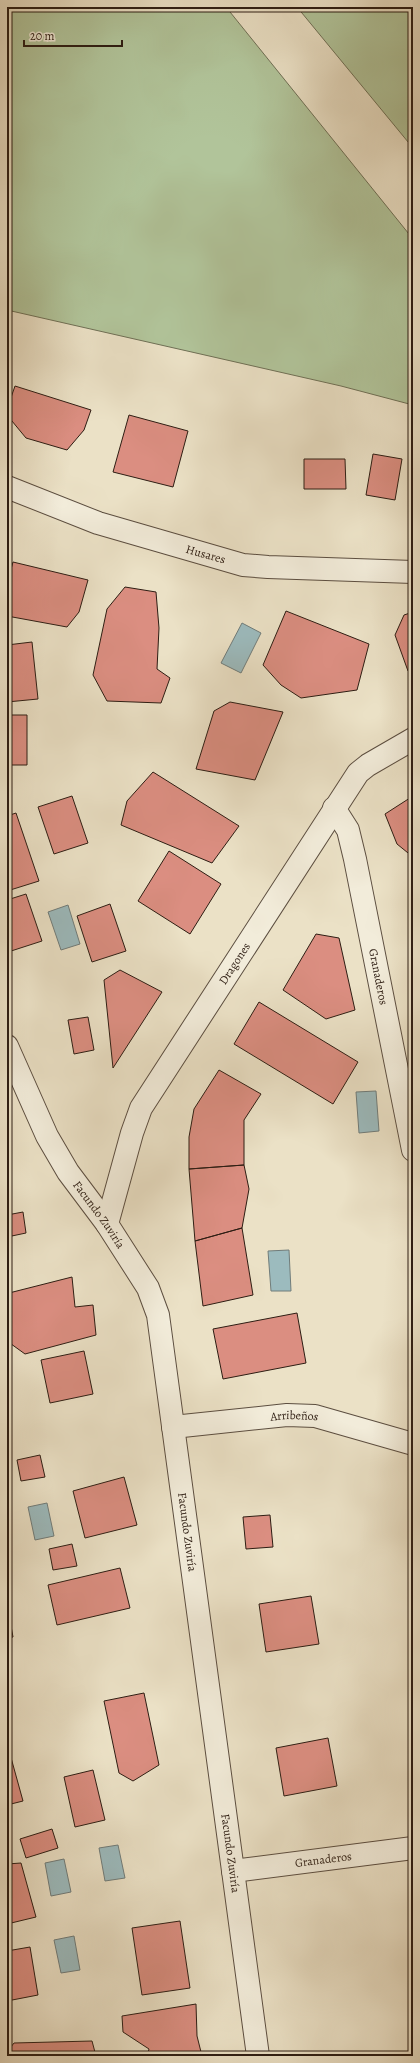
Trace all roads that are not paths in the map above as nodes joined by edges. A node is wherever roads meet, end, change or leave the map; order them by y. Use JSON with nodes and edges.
{"nodes":[{"id":1,"x":7,"y":488,"type":"edge"},
{"id":2,"x":413,"y":572,"type":"edge"},
{"id":3,"x":413,"y":739,"type":"edge"},
{"id":4,"x":334,"y":808,"type":"junction"},
{"id":5,"x":7,"y":1046,"type":"edge"},
{"id":6,"x":413,"y":1150,"type":"edge"},
{"id":7,"x":107,"y":1224,"type":"junction"},
{"id":8,"x":173,"y":1427,"type":"junction"},
{"id":9,"x":413,"y":1444,"type":"edge"},
{"id":10,"x":413,"y":1848,"type":"edge"},
{"id":11,"x":233,"y":1871,"type":"junction"},
{"id":12,"x":258,"y":2056,"type":"edge"}],
"edges":[{"from":1,"to":2,"type":"street","name":"Husares"},
{"from":3,"to":4,"type":"street","name":"Dragones"},
{"from":4,"to":6,"type":"street","name":"Granaderos"},
{"from":4,"to":7,"type":"street","name":"Dragones"},
{"from":5,"to":7,"type":"street","name":"Facundo Zuviría"},
{"from":7,"to":8,"type":"street","name":"Facundo Zuviría"},
{"from":8,"to":9,"type":"street","name":"Arribeños"},
{"from":8,"to":11,"type":"street","name":"Facundo Zuviría"},
{"from":10,"to":11,"type":"street","name":"Granaderos"},
{"from":11,"to":12,"type":"street","name":"Facundo Zuviría"}]}
